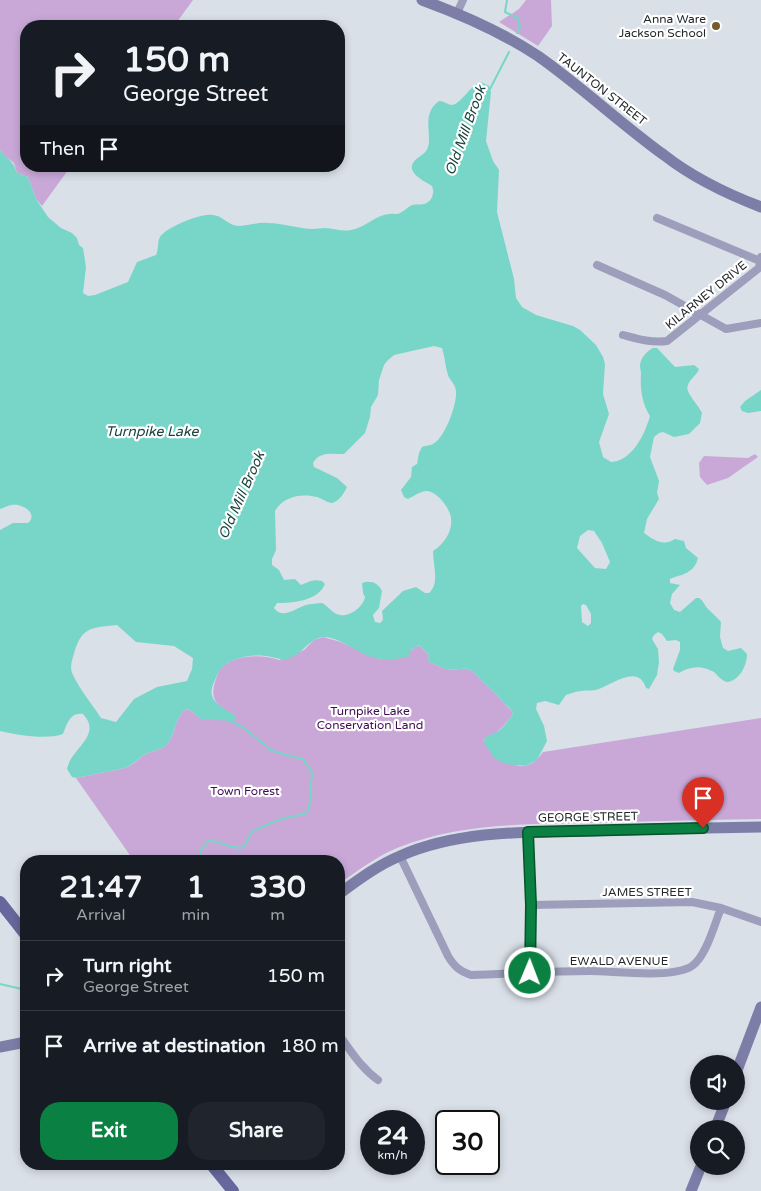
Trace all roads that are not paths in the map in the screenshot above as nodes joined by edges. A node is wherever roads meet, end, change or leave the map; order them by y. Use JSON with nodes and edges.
{"nodes":[{"id":1,"x":422,"y":0,"type":"edge"},
{"id":2,"x":463,"y":0,"type":"edge"},
{"id":3,"x":457,"y":12,"type":"junction"},
{"id":4,"x":761,"y":206,"type":"edge"},
{"id":5,"x":656,"y":218,"type":"dead end"},
{"id":6,"x":760,"y":259,"type":"edge"},
{"id":7,"x":598,"y":265,"type":"dead end"},
{"id":8,"x":700,"y":315,"type":"junction"},
{"id":9,"x":761,"y":323,"type":"edge"},
{"id":10,"x":623,"y":335,"type":"dead end"},
{"id":11,"x":761,"y":827,"type":"edge"},
{"id":12,"x":528,"y":832,"type":"junction"},
{"id":13,"x":400,"y":856,"type":"junction"},
{"id":14,"x":345,"y":890,"type":"edge"},
{"id":15,"x":0,"y":902,"type":"edge"},
{"id":16,"x":531,"y":905,"type":"junction"},
{"id":17,"x":721,"y":908,"type":"junction"},
{"id":18,"x":761,"y":922,"type":"edge"},
{"id":19,"x":20,"y":927,"type":"edge"},
{"id":20,"x":530,"y":973,"type":"junction"},
{"id":21,"x":761,"y":1007,"type":"edge"},
{"id":22,"x":20,"y":1043,"type":"edge"},
{"id":23,"x":345,"y":1044,"type":"edge"},
{"id":24,"x":0,"y":1047,"type":"edge"},
{"id":25,"x":743,"y":1055,"type":"edge"},
{"id":26,"x":378,"y":1080,"type":"dead end"},
{"id":27,"x":216,"y":1170,"type":"edge"},
{"id":28,"x":697,"y":1175,"type":"edge"},
{"id":29,"x":233,"y":1191,"type":"edge"},
{"id":30,"x":691,"y":1191,"type":"edge"}],
"edges":[{"from":1,"to":3,"type":"main road","name":"TAUNTON STREET"},
{"from":2,"to":3,"type":"street"},
{"from":3,"to":4,"type":"main road","name":"TAUNTON STREET"},
{"from":5,"to":6,"type":"street"},
{"from":6,"to":8,"type":"street","name":"KILARNEY DRIVE"},
{"from":7,"to":8,"type":"street"},
{"from":8,"to":9,"type":"street"},
{"from":8,"to":10,"type":"street","name":"KILARNEY DRIVE"},
{"from":11,"to":12,"type":"main road","name":"GEORGE STREET"},
{"from":12,"to":13,"type":"main road","name":"GEORGE STREET"},
{"from":12,"to":16,"type":"street"},
{"from":13,"to":14,"type":"main road","name":"GEORGE STREET"},
{"from":13,"to":20,"type":"street","name":"EWALD AVENUE"},
{"from":15,"to":19,"type":"main road"},
{"from":16,"to":17,"type":"street","name":"JAMES STREET"},
{"from":16,"to":20,"type":"street"},
{"from":17,"to":18,"type":"street","name":"JAMES STREET"},
{"from":17,"to":20,"type":"street","name":"EWALD AVENUE"},
{"from":21,"to":25,"type":"main road"},
{"from":22,"to":24,"type":"main road"},
{"from":23,"to":26,"type":"street"},
{"from":27,"to":29,"type":"main road"},
{"from":28,"to":30,"type":"main road"}]}
